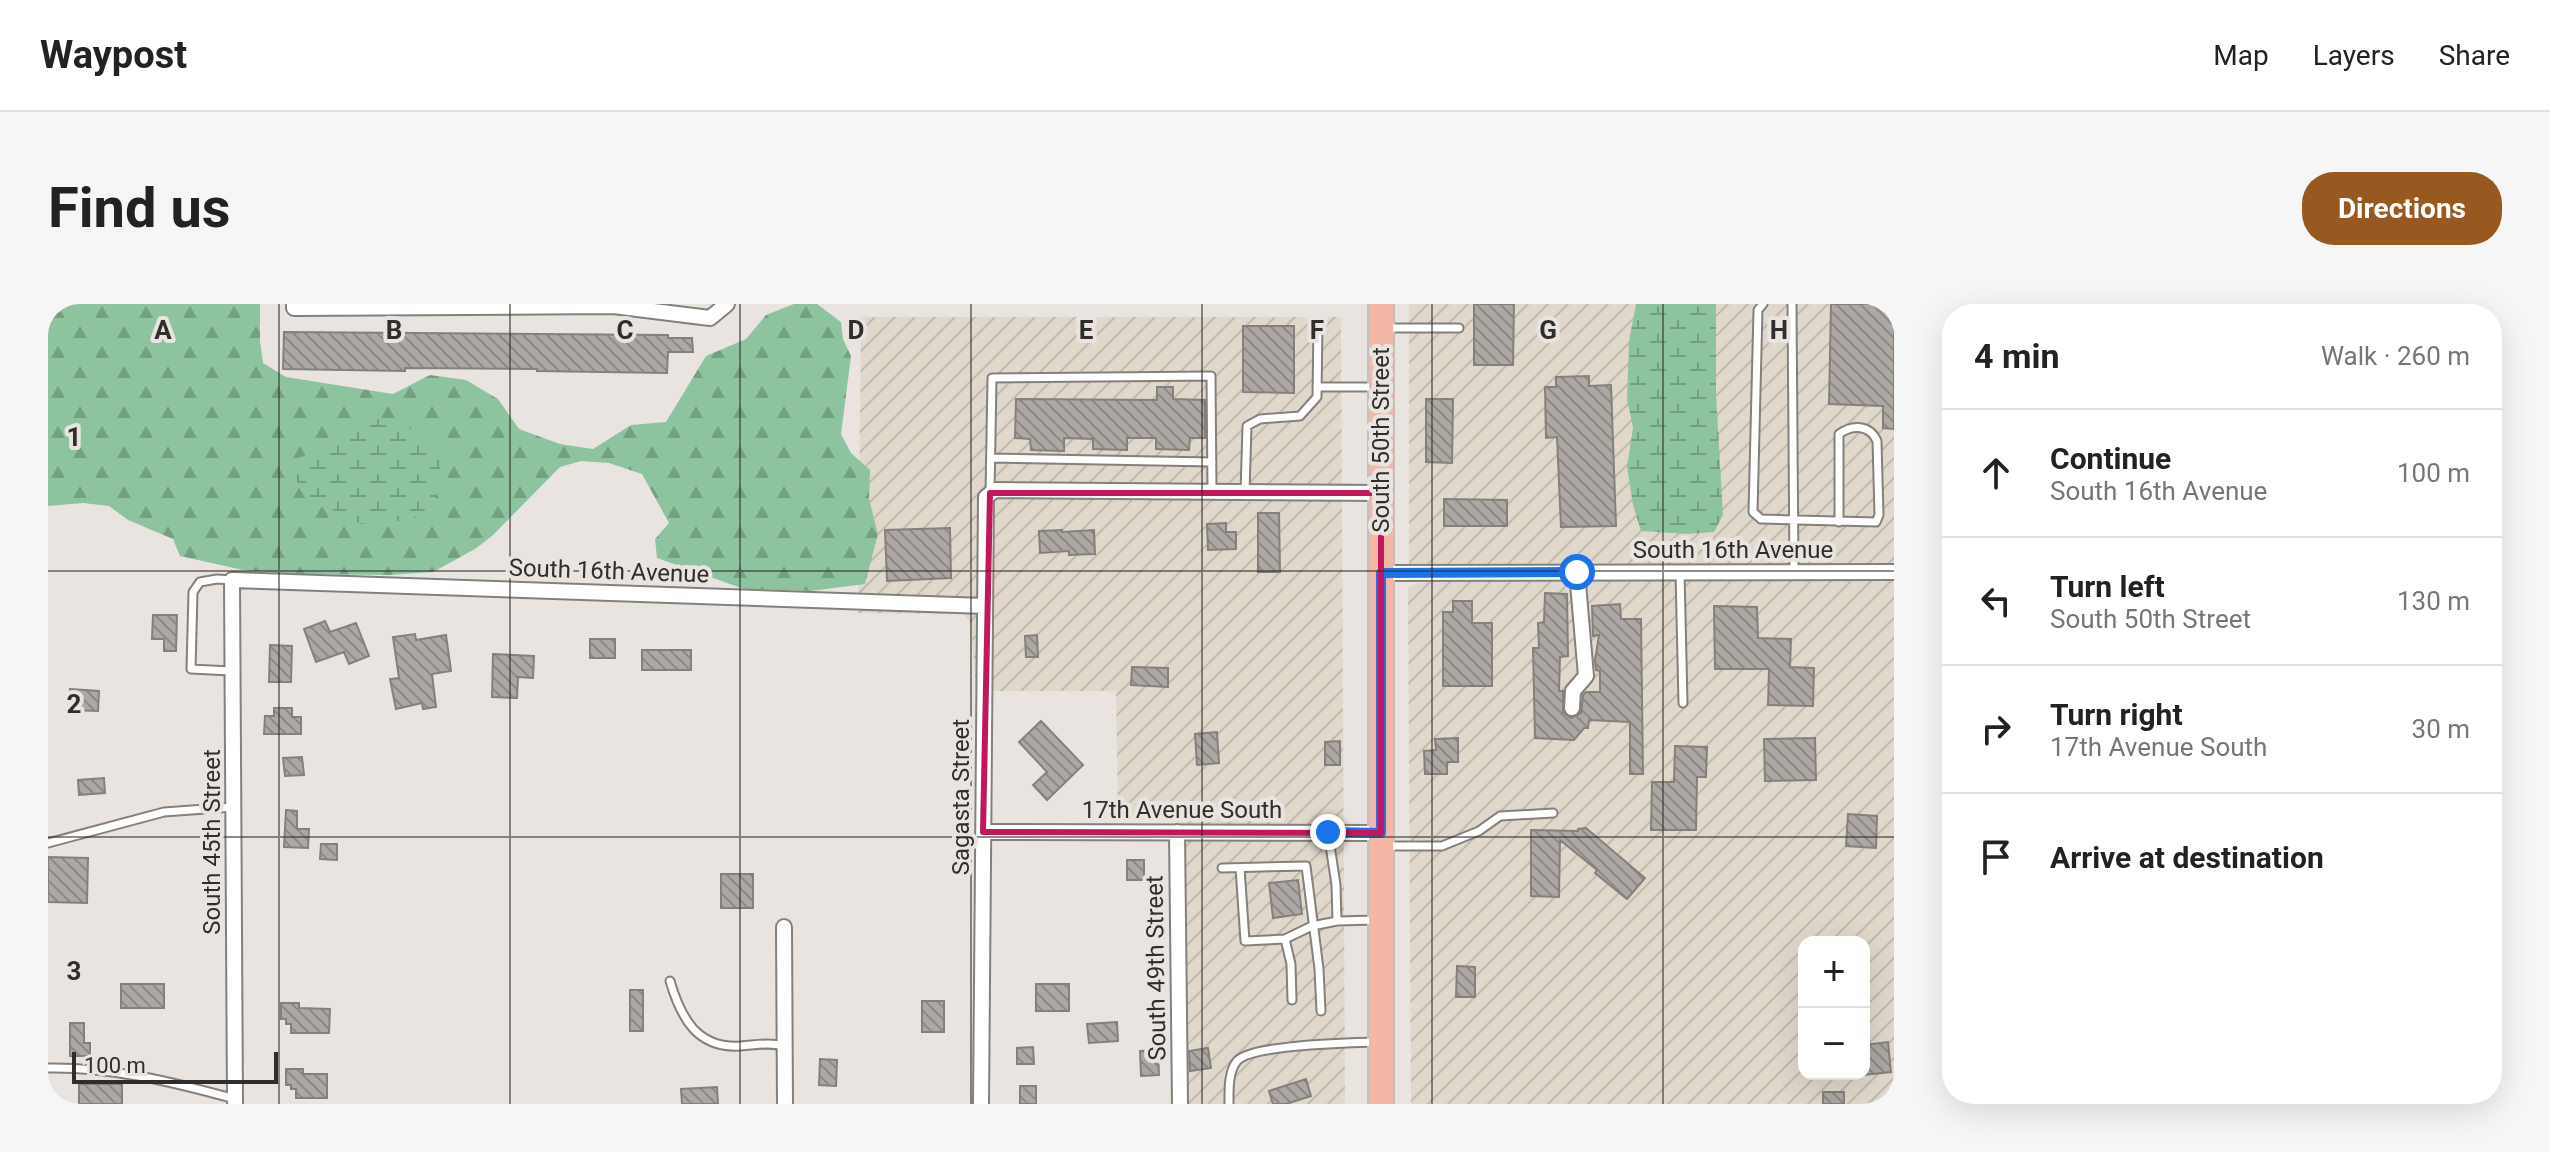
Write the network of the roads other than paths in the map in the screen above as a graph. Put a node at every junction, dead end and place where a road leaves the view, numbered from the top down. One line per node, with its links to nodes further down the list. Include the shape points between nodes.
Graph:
1 (294, 304): 6 (street)
2 (727, 304): 5 (street, via 710,318)
3 (1763, 304): 18 (lane, via 1758,310 1753,512 1761,519)
4 (1792, 304): 18 (lane)
5 (612, 305): 6 (street)
6 (451, 306)
7 (1381, 316): 9 (lane); 11 (main road, South 50th Street)
8 (1318, 322): 10 (lane)
9 (1459, 328)
10 (1319, 387): 11 (lane); 15 (lane, via 1315,401 1300,416 1260,419 1247,426)
11 (1381, 387): 17 (main road, South 50th Street)
12 (992, 458): 13 (lane); 13 (lane, via 992,378 1211,376); 16 (lane)
13 (1212, 462): 14 (lane)
14 (1212, 491): 15 (street); 16 (street)
15 (1245, 492): 17 (street)
16 (990, 493): 26 (street, Sagasta Street)
17 (1381, 493): 24 (main road, South 50th Street)
18 (1794, 519): 19 (lane); 22 (lane)
19 (1839, 522): 19 (lane, via 1876,522 1879,515 1877,441 1866,428 1846,428 1839,434)
20 (1577, 572): 21 (street, South 16th Avenue); 24 (street, South 16th Avenue); 29 (street, via 1586,676 1573,691)
21 (1680, 572): 22 (street, South 16th Avenue); 28 (lane)
22 (1794, 572): 23 (street, South 16th Avenue)
23 (1894, 572)
24 (1381, 573): 35 (main road, South 50th Street)
25 (232, 580): 26 (street, South 16th Avenue); 27 (street, South 45th Street); 27 (lane, via 200,582 193,592 191,669)
26 (985, 606): 32 (street, Sagasta Street)
27 (233, 671): 30 (street, South 45th Street)
28 (1683, 703)
29 (1572, 708)
30 (233, 807): 36 (lane, via 164,812); 50 (street, South 45th Street)
31 (1553, 813): 35 (lane, via 1500,816 1442,846)
32 (983, 832): 33 (street, 17th Avenue South); 52 (street, Sagasta Street)
33 (1177, 832): 34 (street, 17th Avenue South); 53 (street, South 49th Street)
34 (1328, 832): 35 (street, 17th Avenue South); 40 (lane)
35 (1381, 840): 39 (main road, South 50th Street)
36 (48, 843)
37 (1222, 868): 38 (lane)
38 (1240, 868): 41 (lane, via 1306,866); 43 (lane, via 1245,941)
39 (1381, 920): 40 (lane); 47 (main road, South 50th Street)
40 (1337, 921): 41 (lane)
41 (1312, 926): 43 (lane); 46 (lane)
42 (784, 927): 48 (street)
43 (1285, 939): 45 (lane)
44 (670, 981): 48 (lane, via 685,1020 709,1041)
45 (1292, 1000)
46 (1321, 1011)
47 (1381, 1042): 54 (lane, via 1246,1055 1233,1069); 55 (main road, South 50th Street)
48 (784, 1046): 51 (street)
49 (48, 1068): 50 (lane, via 137,1075)
50 (235, 1102)
51 (785, 1104)
52 (981, 1104)
53 (1180, 1104)
54 (1229, 1104)
55 (1381, 1104)

